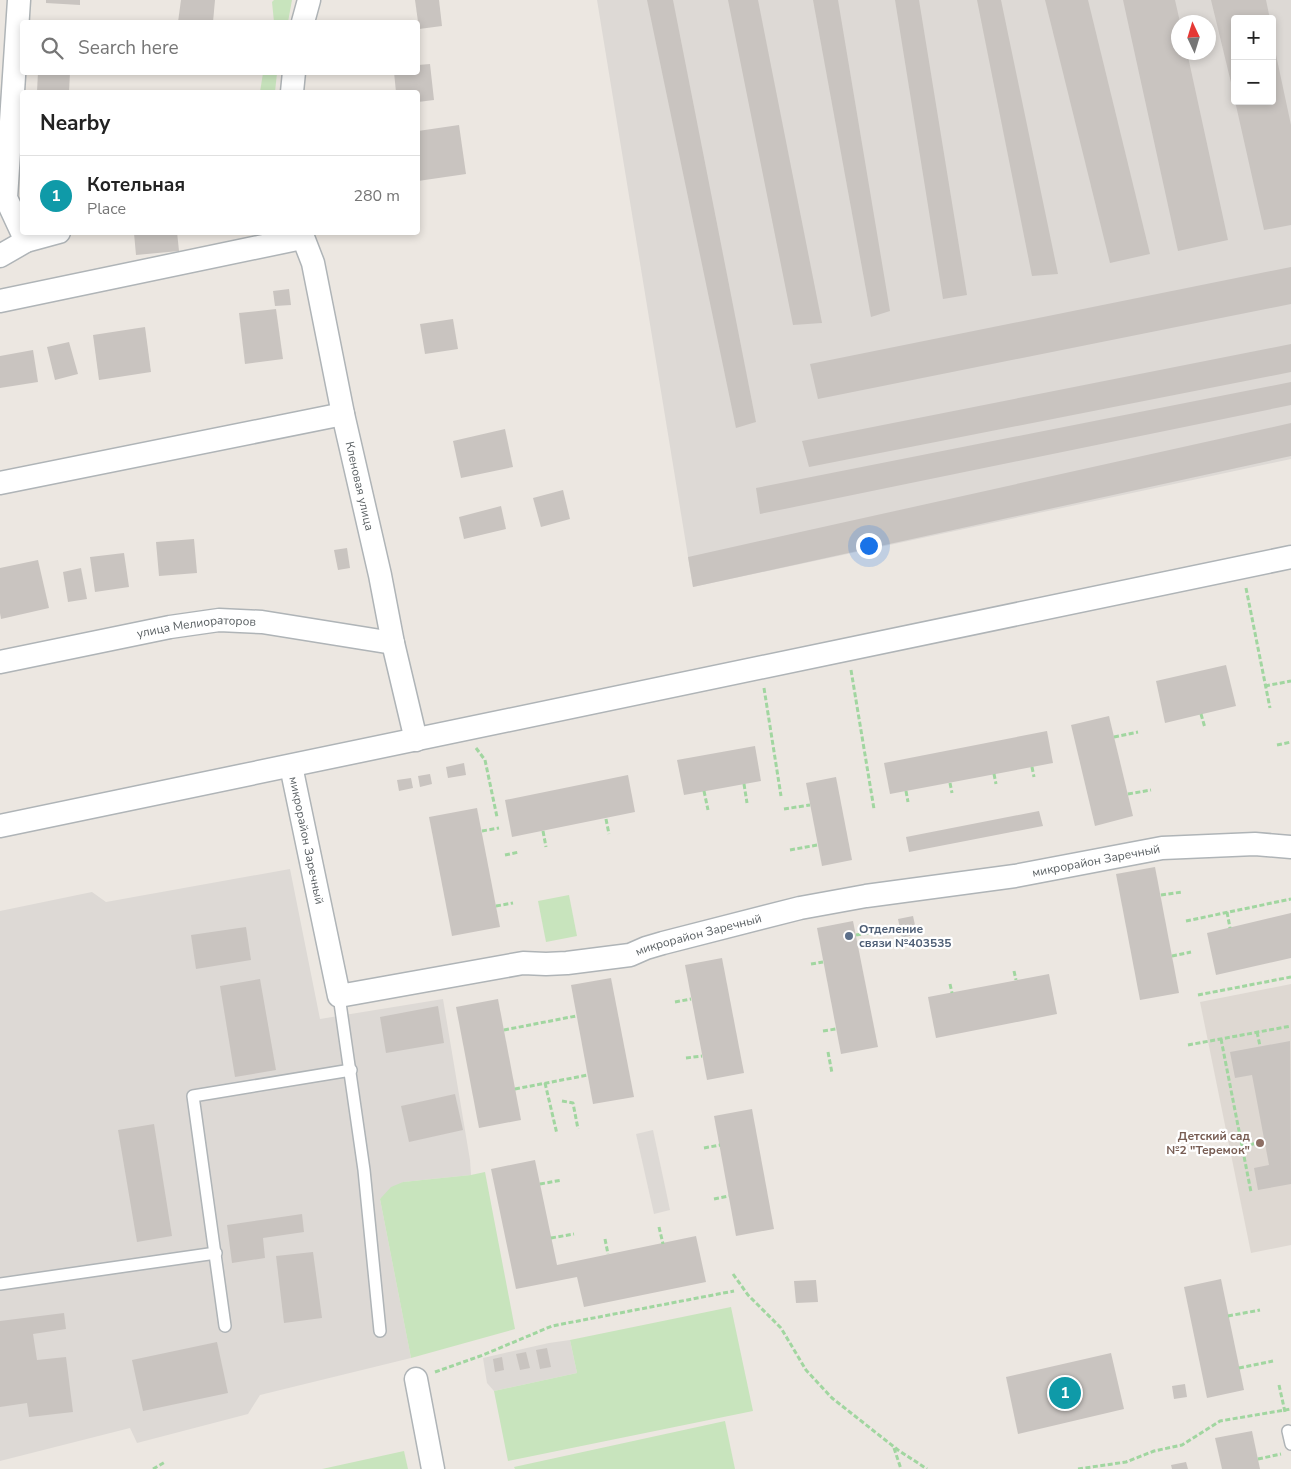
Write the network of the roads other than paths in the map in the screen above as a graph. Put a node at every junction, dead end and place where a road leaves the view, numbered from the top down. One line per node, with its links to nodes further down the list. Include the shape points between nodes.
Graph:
1 (19, 0): 6 (street, via 6,198)
2 (309, 0): 3 (street)
3 (304, 20)
4 (294, 75): 5 (street)
5 (292, 90)
6 (20, 228)
7 (23, 235): 10 (street)
8 (48, 235): 10 (street)
9 (302, 235): 12 (street); 13 (street, Кленовая улица, via 313,263)
10 (26, 241): 11 (street)
11 (0, 256)
12 (0, 301)
13 (343, 414): 14 (street); 16 (street, Кленовая улица)
14 (0, 483)
15 (1291, 557): 18 (street, микрорайон Заречный)
16 (393, 643): 17 (street, улица Мелиораторов, via 262,622 219,620); 18 (street, Кленовая улица)
17 (0, 662)
18 (416, 740): 19 (street, микрорайон Заречный)
19 (291, 766): 20 (street, микрорайон Заречный); 22 (street, микрорайон Заречный)
20 (0, 826)
21 (1291, 847): 22 (street, микрорайон Заречный, via 1255,844 1162,848 1015,876 800,908 663,943 630,955 567,963 523,963)
22 (339, 996): 23 (lane)
23 (351, 1070): 24 (lane, via 193,1096); 27 (lane)
24 (216, 1253): 25 (lane); 26 (lane)
25 (0, 1284)
26 (225, 1326)
27 (380, 1331)
28 (416, 1379): 31 (street)
29 (1288, 1431): 30 (lane)
30 (1291, 1444)
31 (434, 1469)

